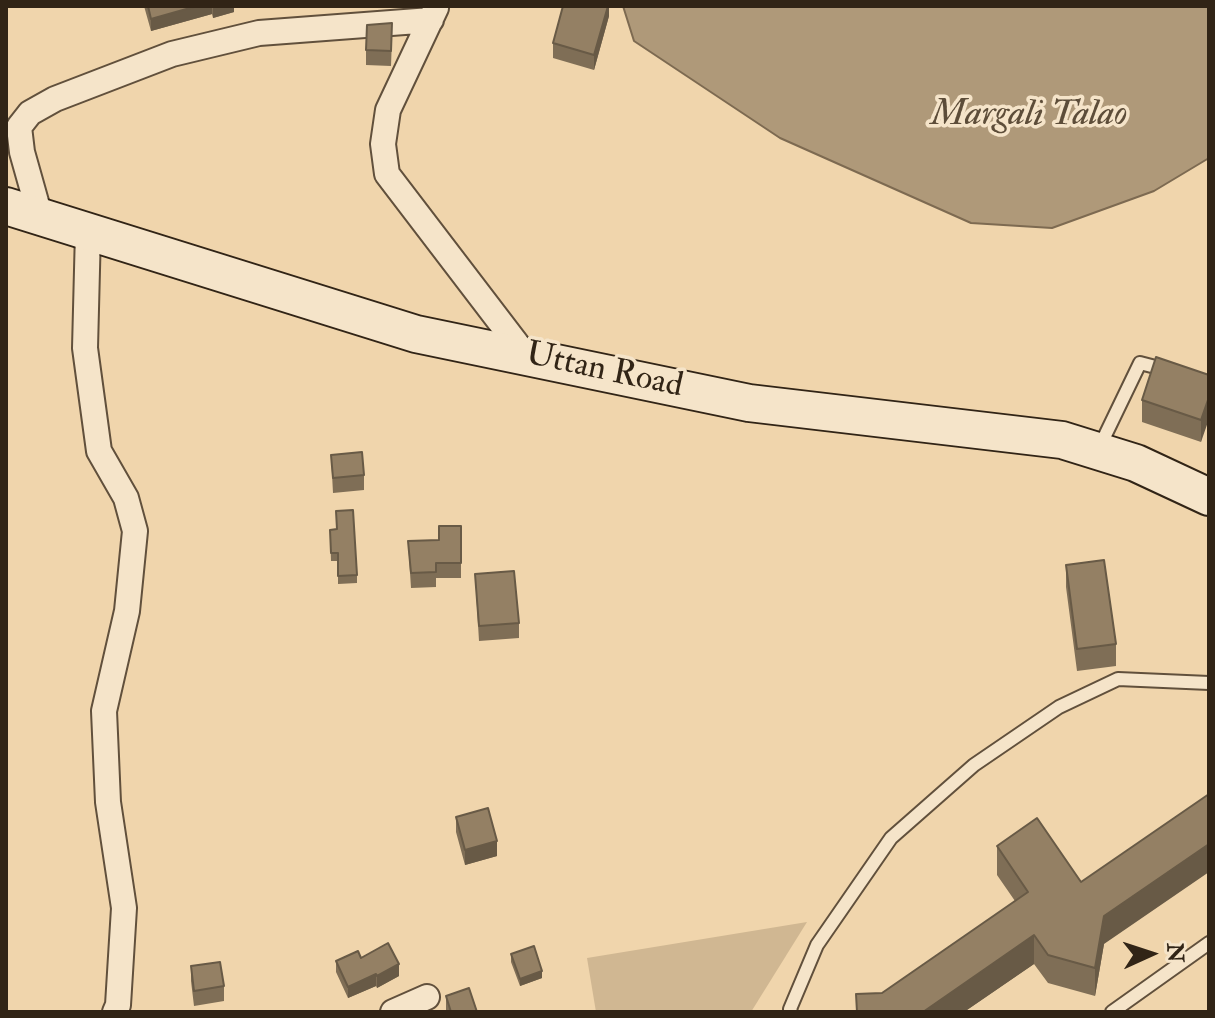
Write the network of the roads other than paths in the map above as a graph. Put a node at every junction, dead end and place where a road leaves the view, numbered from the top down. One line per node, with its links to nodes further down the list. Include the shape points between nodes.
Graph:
1 (434, 13): 2 (street, via 259,33 172,54 55,99 30,113 19,127); 4 (street, via 388,110 383,144 387,174)
2 (23, 211): 3 (main road, Uttan Road)
3 (88, 231): 4 (main road, Uttan Road, via 416,334); 11 (street, via 85,348 99,451 126,498 135,531 127,611 104,711 108,802 124,908)
4 (526, 356): 6 (main road, Uttan Road, via 749,403 1062,440)
5 (1181, 374): 6 (lane, via 1140,363)
6 (1098, 451): 7 (main road, Uttan Road)
7 (1209, 497)
8 (1209, 683): 13 (lane, via 1118,679 1059,707 974,765 891,838 817,945)
9 (1209, 943): 14 (lane)
10 (427, 997): 12 (street)
11 (115, 1012)
12 (393, 1012)
13 (791, 1012)
14 (1112, 1012)

